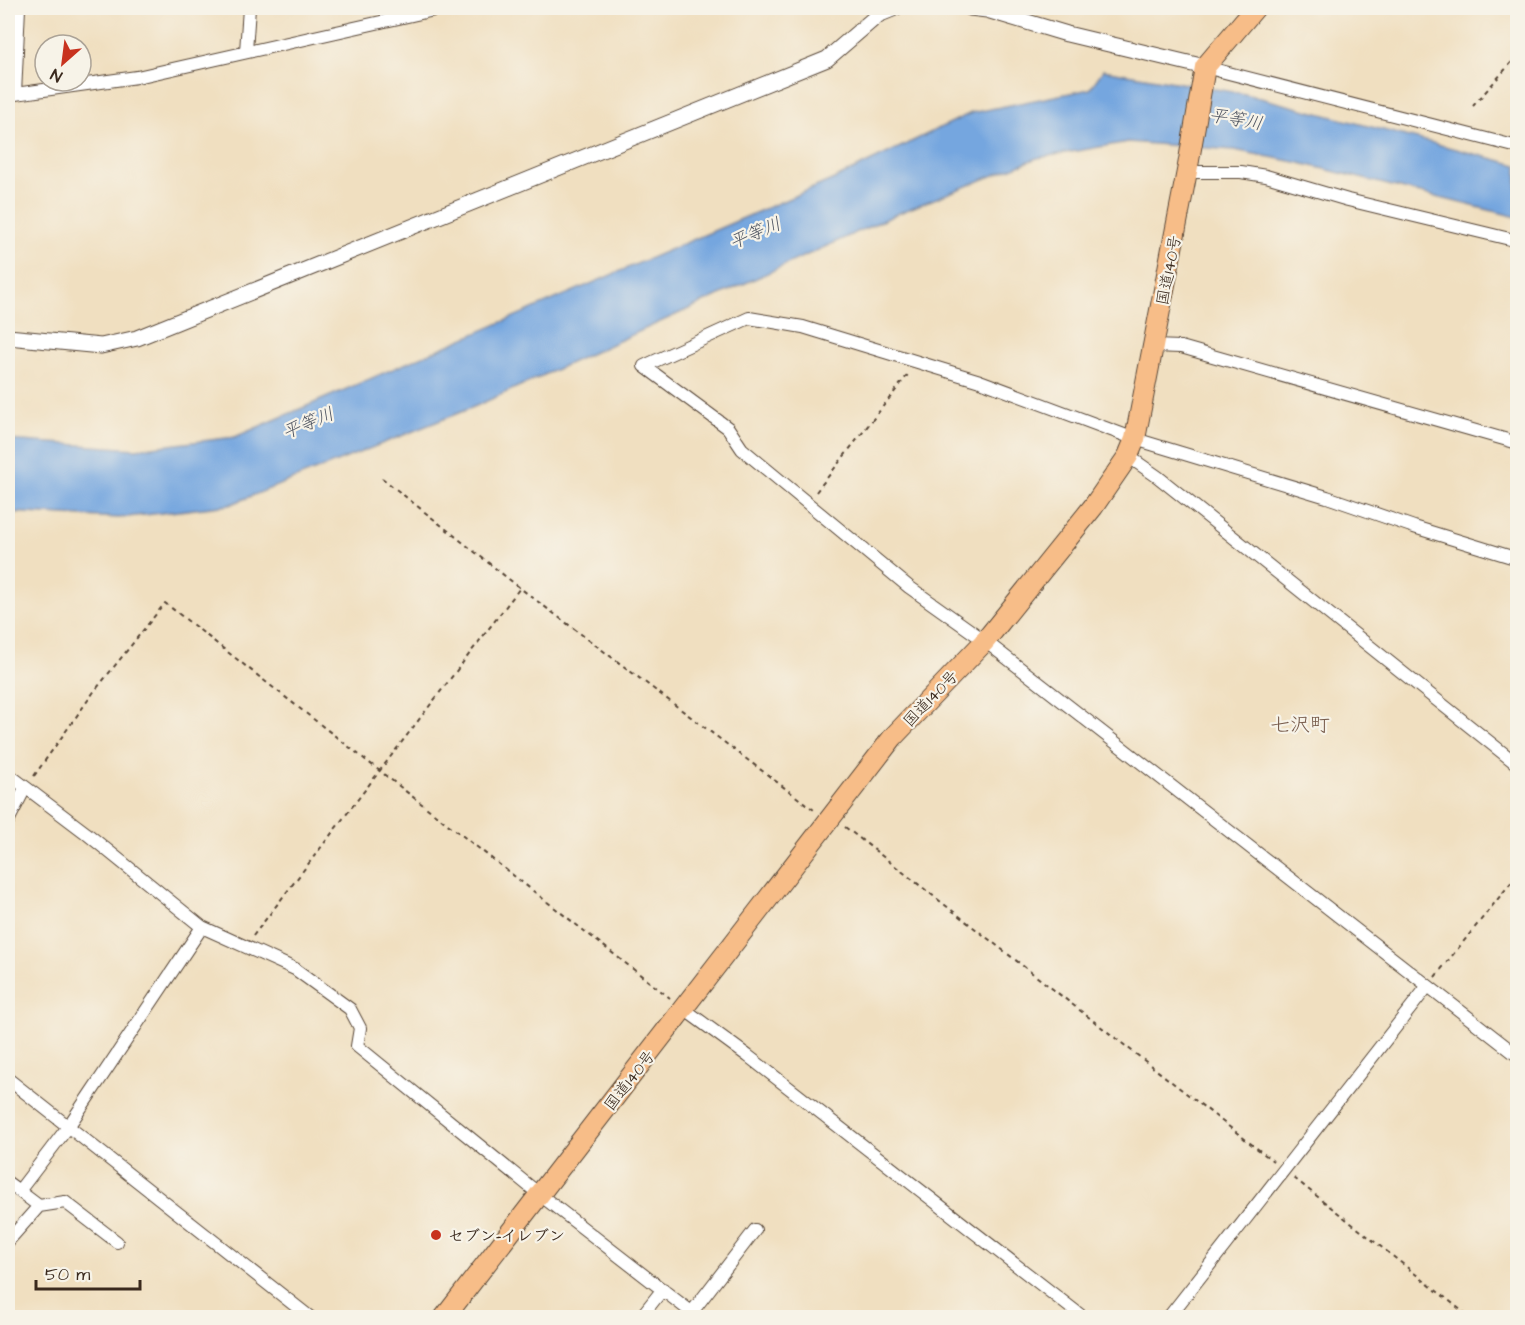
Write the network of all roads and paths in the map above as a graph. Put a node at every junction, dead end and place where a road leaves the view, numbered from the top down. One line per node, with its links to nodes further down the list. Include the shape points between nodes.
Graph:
1 (19, 8): 11 (street)
2 (249, 8): 8 (street)
3 (443, 8): 8 (street)
4 (895, 8): 16 (street, via 878,15 827,58 137,338 102,346)
5 (970, 8): 7 (street)
6 (1255, 8): 10 (highway, 国道140号)
7 (988, 9): 10 (street)
8 (246, 51): 11 (street, via 137,77)
9 (1518, 55): 12 (path)
10 (1204, 71): 13 (street); 14 (highway, 国道140号)
11 (11, 94)
12 (1473, 106)
13 (1518, 147)
14 (1188, 169): 15 (street, via 1266,176); 17 (highway, 国道140号)
15 (1518, 241)
16 (8, 337)
17 (1153, 346): 19 (street, via 1181,347); 20 (highway, 国道140号)
18 (918, 362): 20 (street, via 980,381); 22 (path); 22 (street, via 803,327 749,318 644,366 728,428 742,449)
19 (1518, 443)
20 (1132, 447): 23 (street, via 1328,497); 25 (highway, 国道140号, via 1093,507); 26 (street)
21 (382, 478): 24 (path)
22 (808, 502): 25 (street, via 909,587)
23 (1518, 559)
24 (520, 588): 27 (path); 30 (path)
25 (985, 641): 30 (highway, 国道140号, via 893,737); 35 (street)
26 (1518, 765)
27 (381, 771): 29 (path, via 165,603 93,693); 34 (path); 36 (path)
28 (8, 774): 29 (street)
29 (25, 788): 31 (street); 33 (street)
30 (828, 820): 36 (highway, 国道140号); 40 (path, via 849,829)
31 (8, 821)
32 (1518, 874): 35 (path)
33 (202, 927): 34 (street); 39 (street)
34 (246, 946): 43 (street, via 295,969 350,1009 360,1028 357,1046)
35 (1427, 987): 37 (street); 40 (street)
36 (684, 1009): 43 (highway, 国道140号); 53 (street)
37 (1518, 1056)
38 (8, 1079): 39 (street)
39 (68, 1127): 42 (street); 50 (street)
40 (1284, 1169): 54 (street); 55 (path)
41 (8, 1183): 42 (street)
42 (19, 1191): 44 (street)
43 (539, 1194): 48 (street); 51 (highway, 国道140号)
44 (39, 1206): 46 (street); 47 (street, via 65,1203)
45 (755, 1230): 49 (street)
46 (8, 1241)
47 (117, 1242)
48 (663, 1289): 49 (street); 52 (street)
49 (695, 1315)
50 (311, 1317)
51 (444, 1317)
52 (640, 1317)
53 (1084, 1317)
54 (1168, 1317)
55 (1471, 1317)

